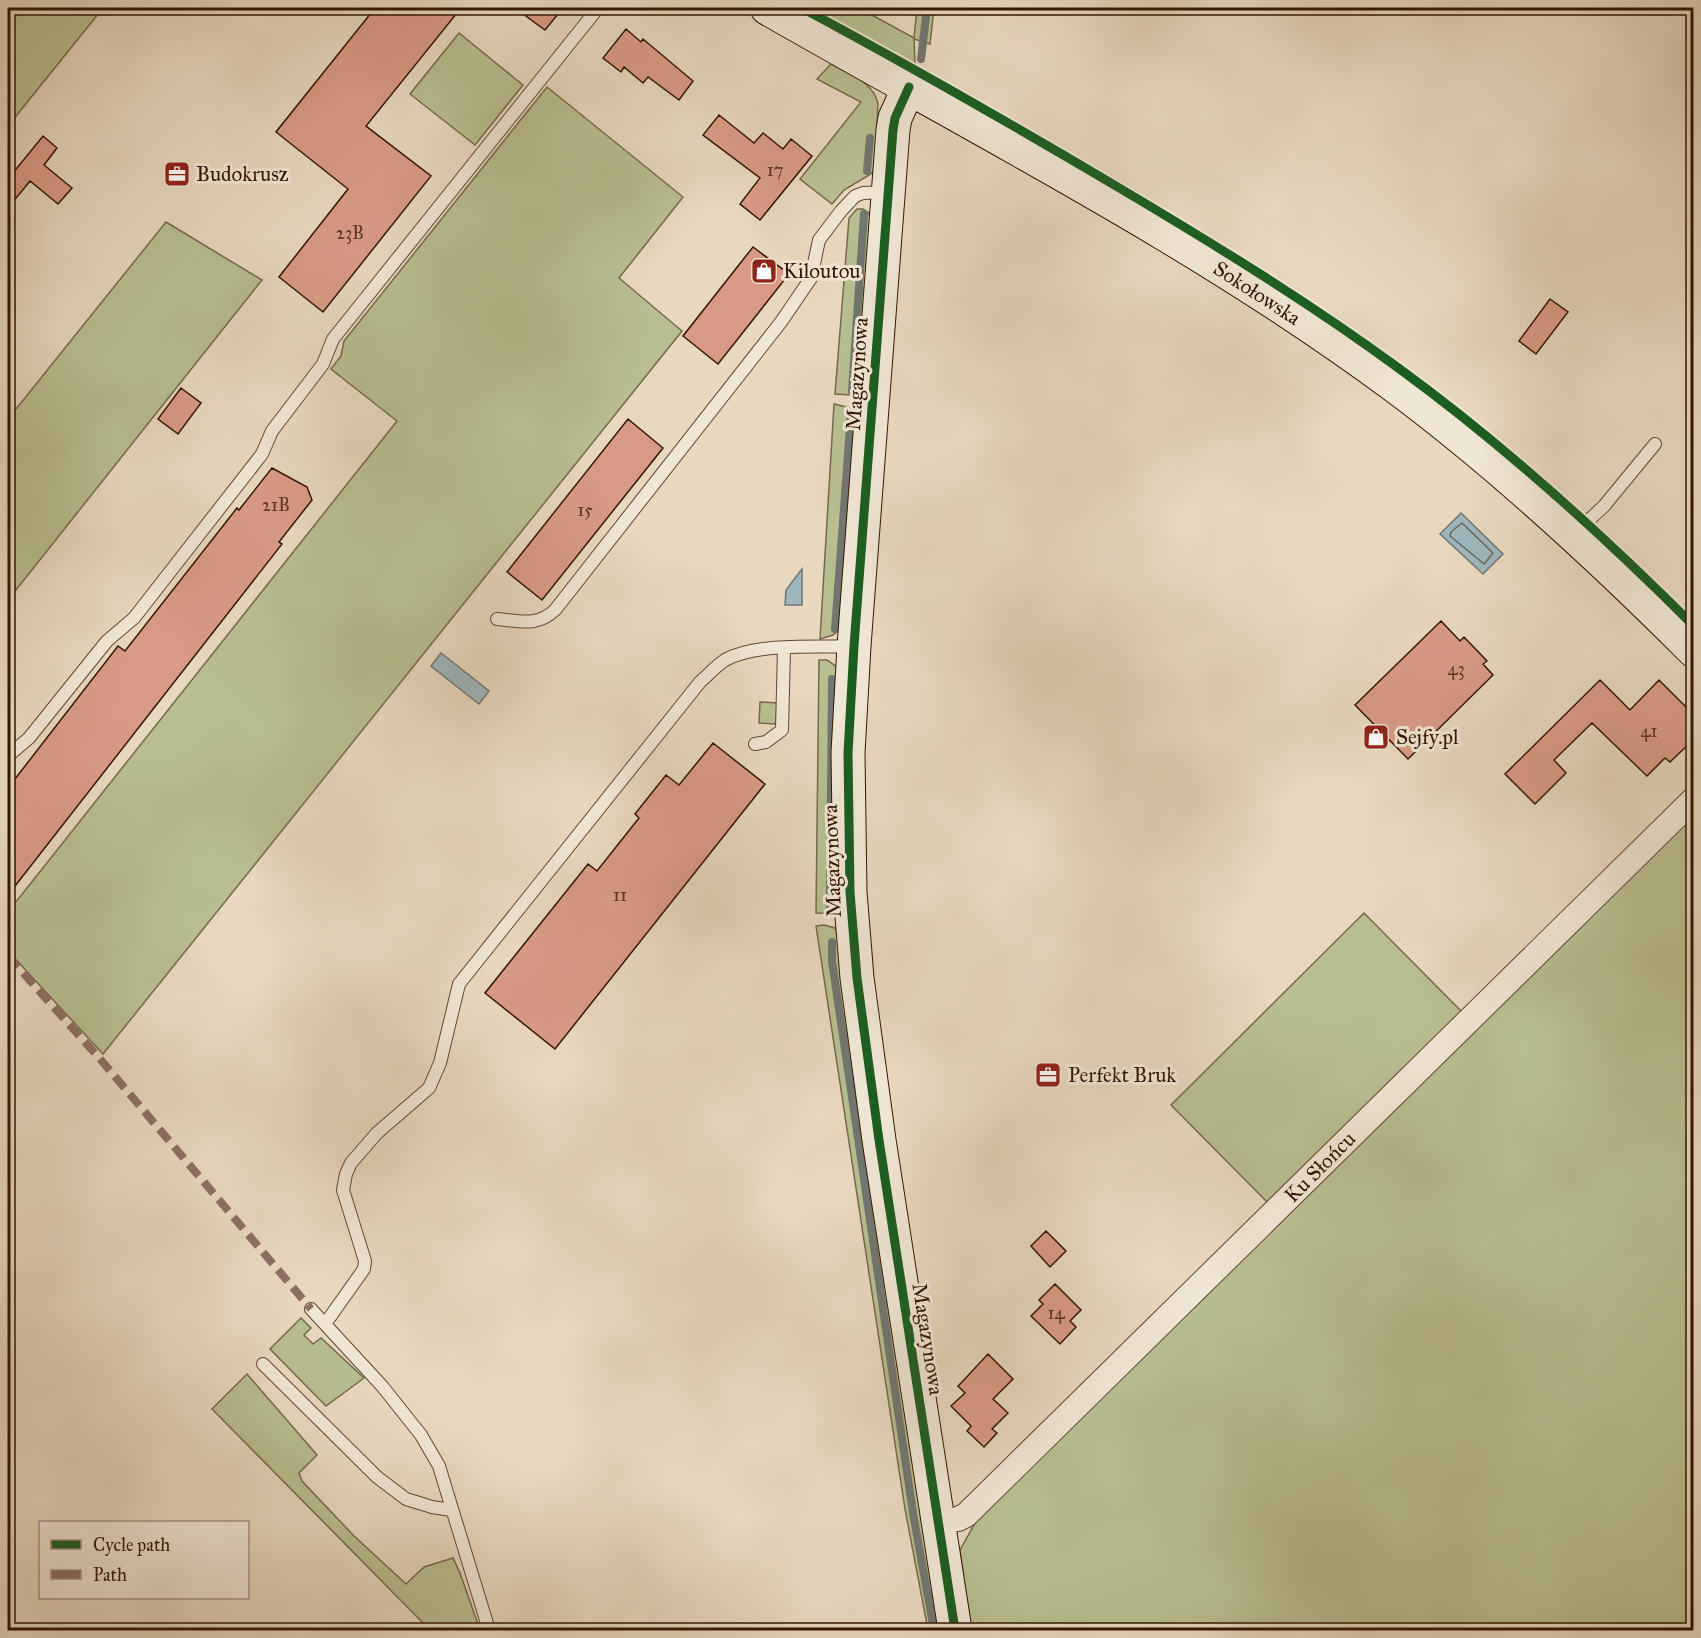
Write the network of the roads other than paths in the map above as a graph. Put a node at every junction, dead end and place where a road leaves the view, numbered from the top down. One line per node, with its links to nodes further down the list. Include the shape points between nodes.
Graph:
1 (598, 8): 12 (lane, via 333,339 323,364 272,431 262,454 134,618 107,641 29,738)
2 (767, 8): 3 (street, Sokołowska)
3 (909, 87): 4 (street, Magazynowa, via 896,117); 6 (street, Sokołowska, via 1272,301 1436,418)
4 (888, 192): 7 (lane, via 863,192 840,211 819,240 811,278 781,322 555,610 534,623); 8 (street, Magazynowa)
5 (1655, 444): 6 (lane, via 1604,506)
6 (1573, 535): 10 (street, Sokołowska)
7 (497, 619)
8 (854, 646): 9 (lane); 18 (street, Magazynowa, via 848,819 853,933 879,1140)
9 (784, 649): 11 (lane, via 782,730 766,742); 15 (lane, via 739,653 700,682 459,984 440,1063 429,1088 377,1133 346,1174 345,1202 363,1254 364,1269)
10 (1694, 651)
11 (755, 744)
12 (8, 756)
13 (1694, 799): 18 (street, Ku Słońcu, via 966,1515)
14 (312, 1309): 15 (lane)
15 (325, 1324): 17 (lane, via 421,1435 439,1466)
16 (263, 1364): 17 (lane, via 377,1477 406,1499)
17 (451, 1510): 19 (lane)
18 (939, 1522): 20 (street, Magazynowa)
19 (489, 1630)
20 (955, 1630)

